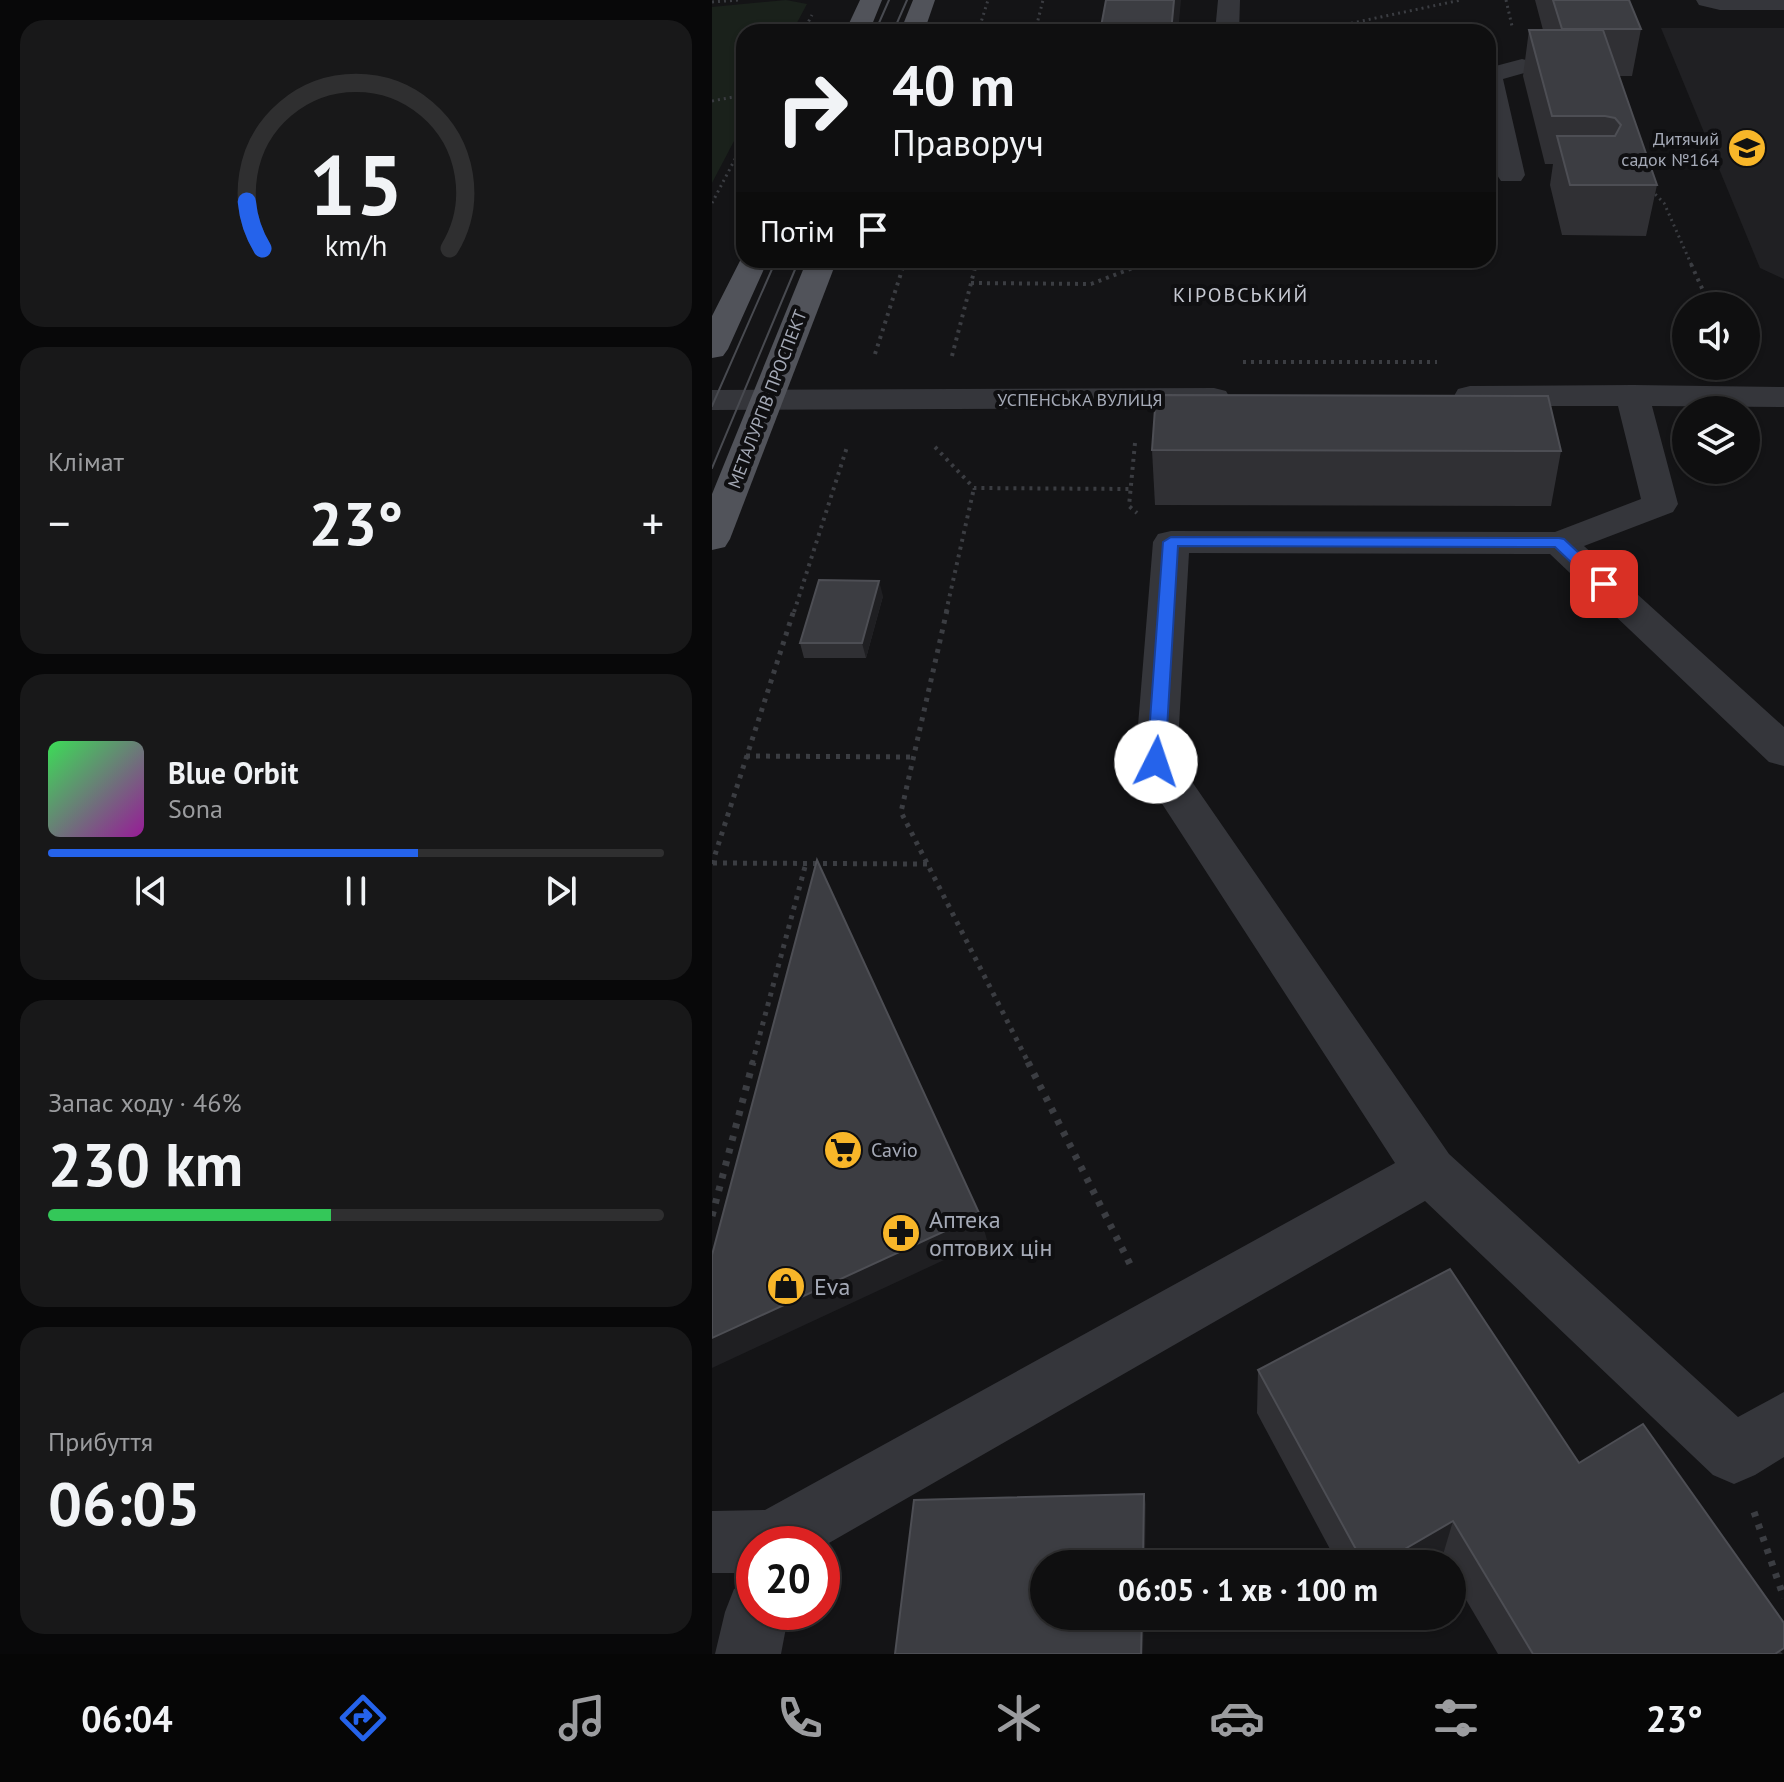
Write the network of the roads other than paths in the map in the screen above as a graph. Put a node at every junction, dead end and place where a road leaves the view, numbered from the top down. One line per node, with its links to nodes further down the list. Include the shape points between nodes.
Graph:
1 (871, 0): 6 (main road)
2 (924, 0): 7 (main road)
3 (1229, 0): 8 (street)
4 (1707, 0): 5 (street)
5 (1784, 3)
6 (860, 24)
7 (915, 24)
8 (1228, 24)
9 (1522, 66): 10 (street)
10 (1496, 73)
11 (1496, 142): 12 (street)
12 (1499, 175): 13 (street)
13 (1539, 176)
14 (749, 268): 16 (main road)
15 (819, 268): 22 (main road, МЕТАЛУРГІВ ПРОСПЕКТ)
16 (712, 349)
17 (1633, 395): 18 (street); 19 (street); 24 (street, via 1660,504)
18 (1441, 396)
19 (1784, 397)
20 (1250, 398): 22 (street, УСПЕНСЬКА ВУЛИЦЯ)
21 (712, 400): 22 (street, УСПЕНСЬКА ВУЛИЦЯ)
22 (766, 401): 23 (main road, МЕТАЛУРГІВ ПРОСПЕКТ)
23 (712, 539)
24 (1559, 543): 25 (street); 26 (street, via 1171,542 1156,762)
25 (1784, 751)
26 (1430, 1171): 27 (street, via 1734,1454); 28 (street)
27 (1784, 1422)
28 (801, 1526)
29 (712, 1542): 30 (street)
30 (736, 1542)
31 (753, 1630): 32 (street)
32 (748, 1654)

